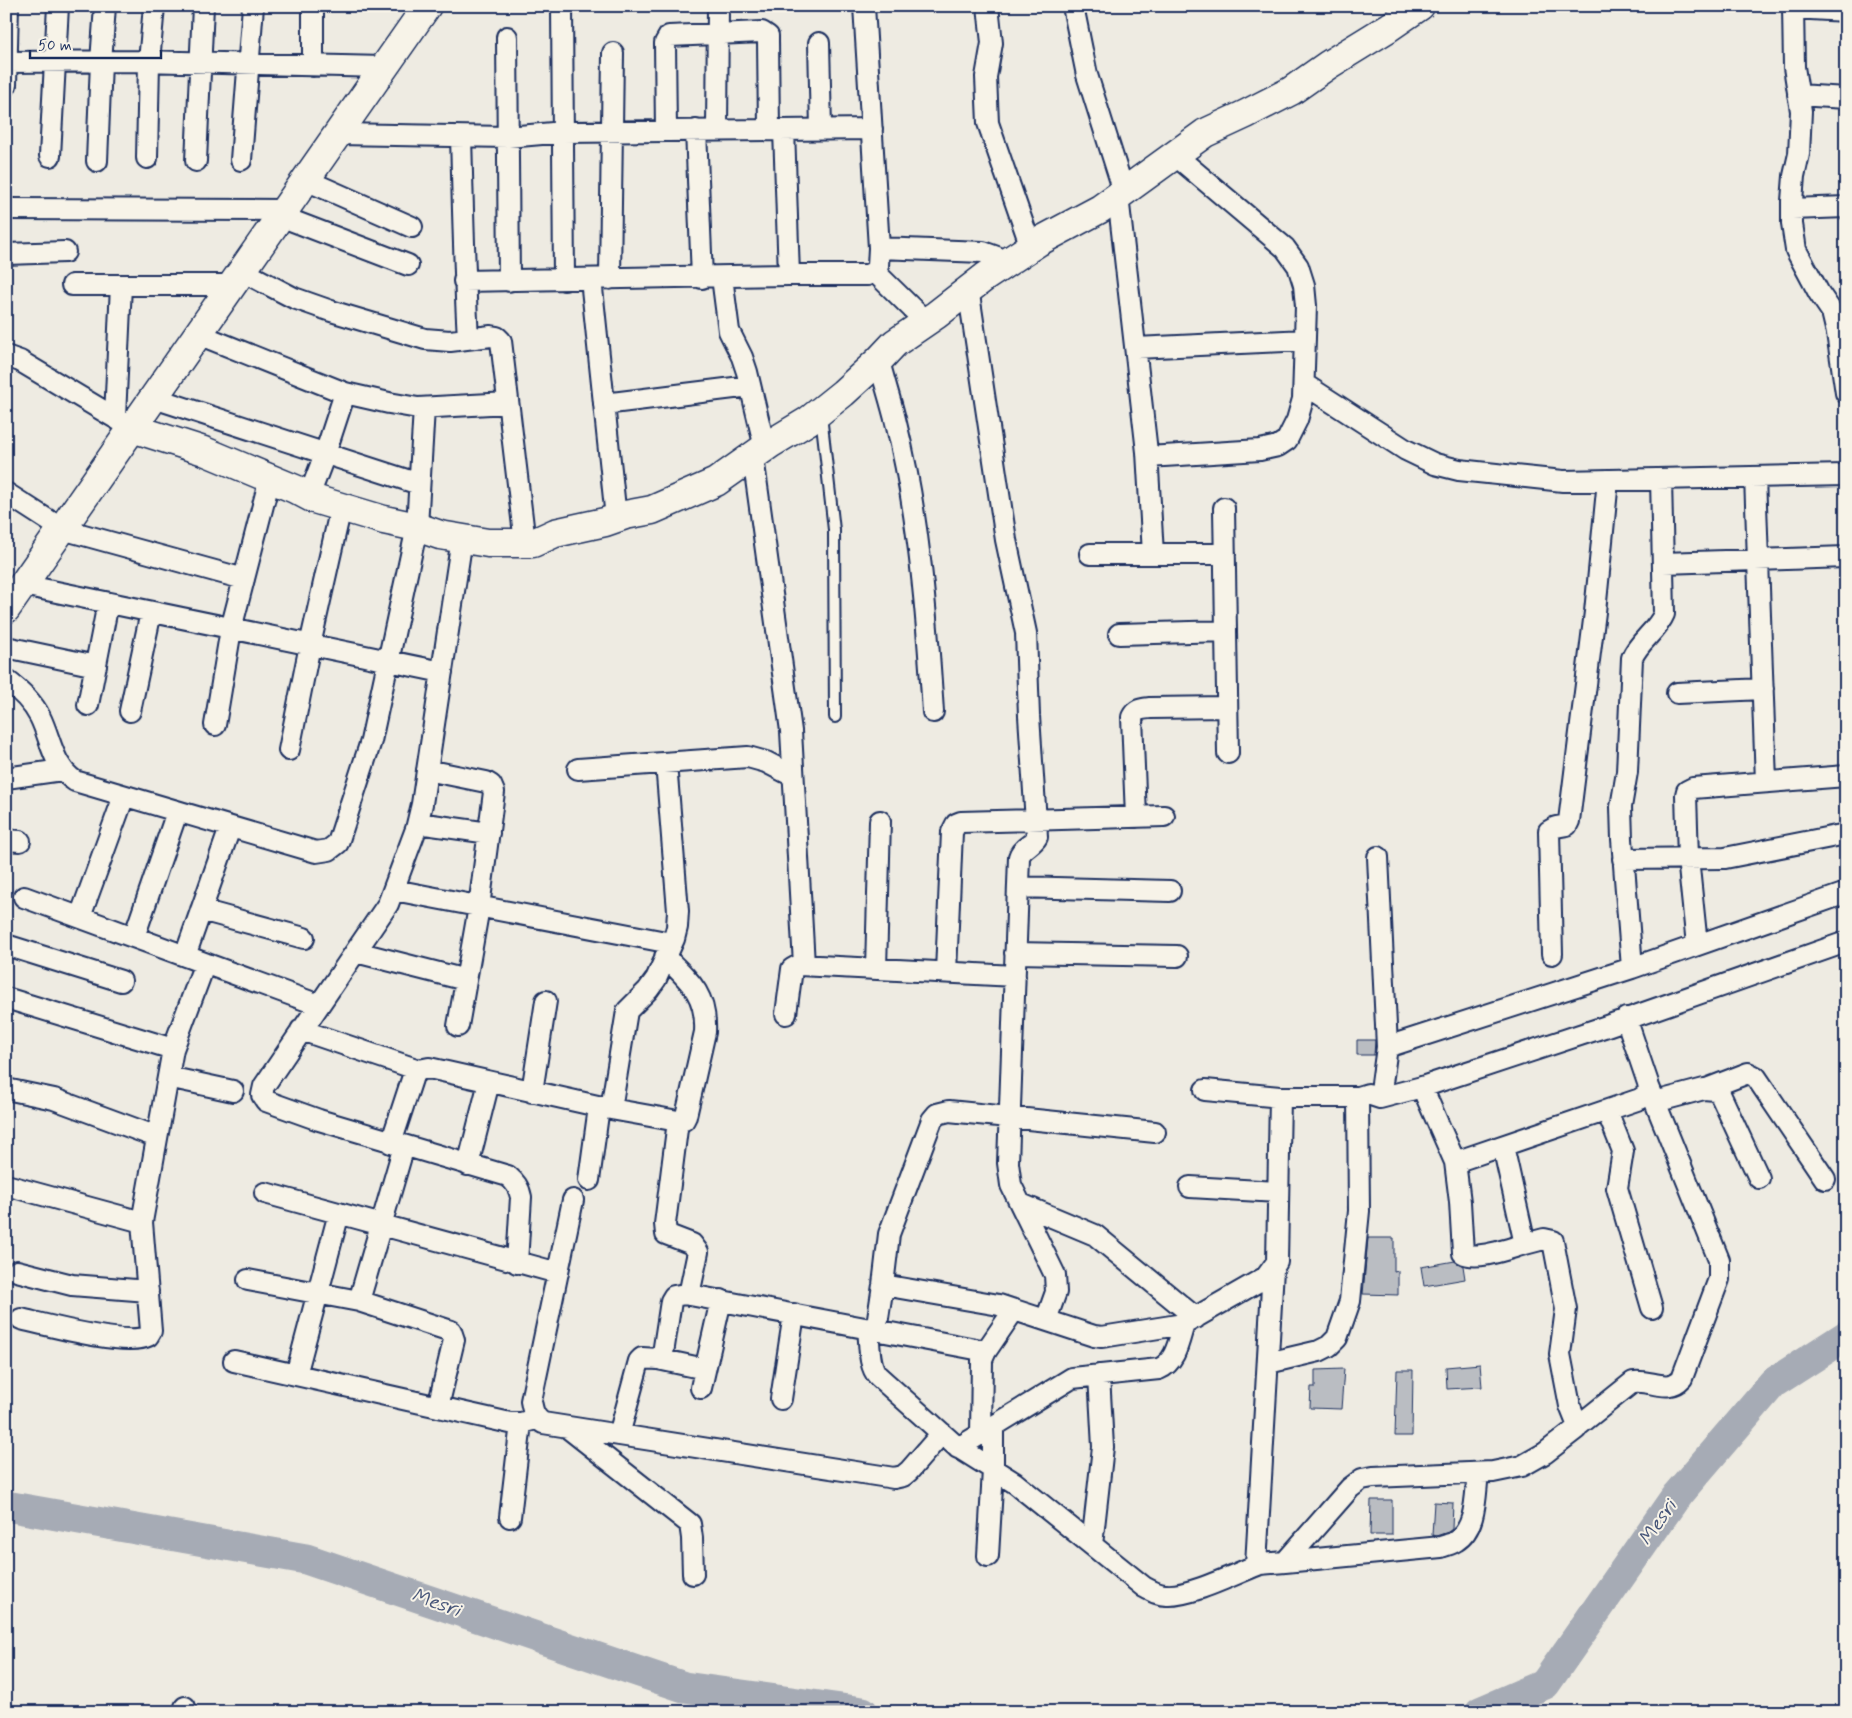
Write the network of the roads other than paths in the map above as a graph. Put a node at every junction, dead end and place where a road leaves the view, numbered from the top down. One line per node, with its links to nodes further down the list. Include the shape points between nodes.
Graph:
1 (8, 6): 21 (street)
2 (58, 6): 22 (street)
3 (105, 6): 23 (street)
4 (154, 6): 24 (street)
5 (203, 6): 25 (street)
6 (253, 6): 26 (street)
7 (313, 6): 27 (street)
8 (427, 6): 28 (street)
9 (562, 6): 39 (street)
10 (718, 6): 17 (street)
11 (864, 6): 33 (street)
12 (988, 6): 56 (street, via 992,43 986,77 988,123)
13 (1073, 6): 50 (street, via 1087,75)
14 (1420, 6): 44 (street, via 1291,91 1204,133)
15 (1793, 7): 16 (street); 30 (street)
16 (1846, 11)
17 (718, 33): 35 (street); 36 (street, via 762,32 768,36); 38 (street, via 676,34 666,39)
18 (507, 38): 42 (street)
19 (819, 43): 32 (street)
20 (613, 53): 37 (street)
21 (7, 62): 22 (street); 29 (street)
22 (56, 62): 23 (street); 43 (street)
23 (100, 62): 24 (street); 47 (street)
24 (149, 62): 25 (street); 45 (street)
25 (200, 63): 26 (street); 48 (street)
26 (247, 64): 27 (street); 46 (street)
27 (313, 66): 28 (street)
28 (384, 68): 40 (street)
29 (6, 86)
30 (1798, 96): 31 (street); 53 (street, via 1801,133)
31 (1846, 98)
32 (820, 129): 33 (street); 36 (street)
33 (872, 129): 57 (street)
34 (696, 130): 35 (street); 38 (street); 66 (street)
35 (717, 130): 36 (street)
36 (777, 130): 63 (street)
37 (612, 131): 38 (street); 39 (street); 67 (street)
38 (666, 131)
39 (564, 132): 42 (street); 68 (street)
40 (338, 134): 41 (street); 49 (street)
41 (460, 136): 42 (street); 69 (street)
42 (508, 137): 70 (street)
43 (50, 156)
44 (1174, 156): 50 (street); 77 (street, via 1284,248 1298,266 1306,306)
45 (147, 158)
46 (241, 160)
47 (97, 161)
48 (196, 161)
49 (306, 180): 54 (street); 55 (street)
50 (1121, 194): 56 (street); 78 (street)
51 (1846, 207): 53 (street)
52 (6, 209): 54 (street)
53 (1792, 209): 84 (street, via 1796,250 1832,312)
54 (283, 213): 60 (street); 65 (street)
55 (412, 227)
56 (1031, 247): 61 (street)
57 (879, 248): 61 (street, via 984,252 997,257); 62 (street)
58 (65, 252): 59 (street)
59 (6, 254)
60 (408, 265)
61 (1004, 265): 73 (street)
62 (875, 272): 63 (street, via 867,275); 74 (street)
63 (789, 275): 64 (street)
64 (722, 277): 66 (street); 82 (street, via 729,331 742,357)
65 (237, 278): 72 (street); 75 (street); 76 (street, via 425,339)
66 (702, 278): 67 (street)
67 (600, 279): 68 (street); 87 (street)
68 (564, 280): 70 (street)
69 (464, 281): 70 (street); 76 (street)
70 (509, 281)
71 (72, 285): 72 (street)
72 (120, 286): 90 (street)
73 (968, 288): 74 (street); 151 (street, via 1006,540 1026,633)
74 (926, 322): 80 (street, via 895,343)
75 (198, 334): 83 (street); 85 (street)
76 (468, 338): 86 (street, via 491,336 501,340)
77 (1305, 340): 78 (street); 81 (street)
78 (1136, 348): 93 (street)
79 (6, 356): 90 (street, via 20,361)
80 (879, 361): 89 (street); 134 (street, via 896,423 910,496 928,630)
81 (1304, 384): 93 (street, via 1304,398 1297,420 1287,440 1278,446); 98 (street, via 1406,450 1435,464 1459,470 1563,481)
82 (750, 386): 87 (street); 91 (street)
83 (345, 393): 88 (street); 92 (street)
84 (1846, 393)
85 (154, 398): 90 (street); 92 (street)
86 (508, 403): 88 (street); 108 (street)
87 (604, 404): 104 (street)
88 (424, 408): 99 (street)
89 (820, 412): 91 (street); 135 (lane, via 834,530)
90 (124, 423): 96 (street); 106 (street)
91 (759, 453): 104 (street, via 716,482 652,510); 143 (street)
92 (325, 454): 99 (street); 101 (street)
93 (1148, 457): 110 (street)
94 (1846, 476): 95 (street)
95 (1755, 477): 97 (street); 113 (street)
96 (270, 478): 101 (street); 115 (street)
97 (1661, 479): 98 (street); 114 (street)
98 (1608, 480): 176 (street, via 1569,820 1567,825 1549,831)
99 (420, 484): 105 (street)
100 (6, 493): 106 (street)
101 (309, 496): 102 (street)
102 (341, 507): 105 (street); 123 (street)
103 (1224, 508): 111 (street)
104 (616, 518): 108 (street)
105 (417, 527): 107 (street); 125 (street)
106 (62, 529): 115 (street); 116 (street)
107 (462, 538): 108 (street, via 488,543); 127 (street)
108 (525, 543)
109 (1090, 554): 110 (street)
110 (1153, 554): 111 (street)
111 (1224, 554): 121 (street)
112 (1846, 557): 113 (street)
113 (1758, 561): 114 (street); 129 (street)
114 (1663, 563): 159 (street, via 1664,614 1632,658 1627,772 1621,807)
115 (244, 579): 120 (street)
116 (23, 585): 117 (street); 118 (street)
117 (108, 603): 119 (street); 126 (street)
118 (6, 609)
119 (151, 612): 120 (street); 133 (street)
120 (231, 629): 123 (street); 136 (street)
121 (1226, 630): 122 (street); 132 (street)
122 (1119, 634)
123 (310, 645): 125 (street); 137 (street)
124 (6, 646): 126 (street)
125 (389, 661): 127 (street); 154 (street, via 371,741 338,843 329,850 316,852)
126 (96, 666): 131 (street)
127 (442, 672): 142 (street)
128 (6, 680): 141 (street, via 20,690 40,717)
129 (1763, 689): 130 (street); 146 (street)
130 (1677, 693)
131 (88, 705)
132 (1227, 708): 138 (street); 150 (street, via 1150,708 1135,712 1132,717)
133 (130, 711)
134 (933, 712)
135 (835, 717)
136 (215, 725)
137 (289, 750)
138 (1228, 753)
139 (666, 763): 140 (street); 143 (street, via 748,757); 173 (street, via 678,911 677,927)
140 (578, 769)
141 (62, 770): 145 (street); 147 (street, via 75,781)
142 (427, 770): 153 (street); 155 (street, via 491,785 494,792)
143 (793, 776): 180 (street)
144 (1846, 776): 146 (street)
145 (6, 778)
146 (1766, 782): 158 (street, via 1687,791)
147 (124, 796): 148 (street); 167 (street)
148 (177, 812): 154 (street); 168 (street)
149 (1164, 816): 150 (street)
150 (1136, 817): 151 (street)
151 (1036, 820): 160 (street, via 1036,840 1021,851 1019,857); 183 (street, via 961,822 953,828)
152 (880, 821): 181 (street)
153 (418, 822): 155 (street); 161 (street)
154 (230, 828): 166 (street)
155 (490, 833): 165 (street)
156 (1846, 834): 158 (street, via 1724,858)
157 (1378, 857): 194 (street)
158 (1688, 858): 159 (street); 172 (street)
159 (1623, 859): 182 (street)
160 (1018, 887): 162 (street); 175 (street)
161 (394, 890): 165 (street); 174 (street)
162 (1170, 891)
163 (1846, 894): 172 (street)
164 (24, 897): 167 (street)
165 (479, 907): 173 (street); 185 (street)
166 (201, 910): 169 (street); 177 (street)
167 (80, 917): 168 (street)
168 (134, 937): 177 (street)
169 (304, 938)
170 (1846, 942): 191 (street)
171 (6, 945): 186 (street)
172 (1697, 945): 182 (street)
173 (668, 950): 209 (street, via 652,985 627,1011); 212 (street, via 698,993 706,1024 686,1116)
174 (356, 952): 185 (street); 189 (street)
175 (1015, 953): 178 (street); 184 (street)
176 (1552, 954)
177 (185, 956): 179 (street)
178 (1177, 956)
179 (205, 963): 189 (street); 195 (street)
180 (804, 965): 181 (street); 190 (street, via 792,969)
181 (876, 968): 183 (street)
182 (1632, 968): 194 (street)
183 (946, 972): 184 (street)
184 (1014, 976): 211 (street)
185 (466, 980): 192 (street)
186 (121, 981)
187 (6, 998): 195 (street)
188 (546, 1002): 204 (street)
189 (319, 1005): 193 (street)
190 (786, 1014)
191 (1626, 1018): 199 (street); 205 (street)
192 (458, 1026)
193 (301, 1030): 196 (street); 215 (street, via 264,1086 262,1095 266,1102)
194 (1387, 1047): 208 (street)
195 (173, 1049): 197 (street)
196 (419, 1070): 198 (street, via 429,1068); 215 (street, via 413,1076)
197 (168, 1077): 203 (street); 214 (street)
198 (490, 1082): 204 (street); 218 (street)
199 (1422, 1087): 208 (street); 217 (street)
200 (1709, 1088): 205 (street); 219 (street, via 1720,1094); 220 (street, via 1748,1073 1756,1077)
201 (6, 1089): 214 (street, via 54,1099)
202 (1205, 1090): 206 (street)
203 (233, 1091)
204 (532, 1092): 209 (street)
205 (1652, 1094): 210 (street); 260 (street, via 1719,1260 1719,1279 1677,1384 1664,1386 1633,1382)
206 (1280, 1097): 207 (street); 224 (street)
207 (1358, 1097): 208 (street, via 1368,1094); 253 (street, via 1359,1211 1350,1301 1337,1338 1329,1346)
208 (1380, 1098)
209 (605, 1108): 212 (street); 221 (street)
210 (1607, 1111): 216 (street); 243 (street, via 1623,1151 1619,1195)
211 (1009, 1117): 213 (street); 227 (street, via 1008,1175); 237 (street, via 943,1112 932,1120 889,1234)
212 (678, 1121): 240 (street, via 665,1230 666,1234 692,1244 698,1252)
213 (1155, 1132)
214 (157, 1137): 229 (street)
215 (397, 1144): 218 (street); 230 (street)
216 (1503, 1146): 217 (street); 231 (street)
217 (1454, 1162): 231 (street, via 1464,1253 1478,1256)
218 (468, 1165): 232 (street, via 508,1176 515,1182 520,1197)
219 (1759, 1178)
220 (1825, 1179)
221 (590, 1180)
222 (6, 1185): 229 (street)
223 (1190, 1186): 224 (street)
224 (1278, 1192): 233 (street, via 1278,1253)
225 (265, 1193): 228 (street)
226 (573, 1200): 235 (street)
227 (1021, 1204): 247 (street, via 1057,1283); 248 (street, via 1094,1235)
228 (339, 1213): 230 (street); 239 (street)
229 (142, 1222): 238 (street)
230 (381, 1225): 232 (street); 242 (street)
231 (1525, 1244): 260 (street, via 1544,1239 1554,1241 1566,1309 1560,1354 1570,1406)
232 (517, 1263): 235 (street)
233 (1273, 1269): 248 (street, via 1266,1277); 253 (street)
234 (17, 1271): 238 (street, via 72,1285)
235 (558, 1273): 258 (street)
236 (248, 1280): 239 (street)
237 (884, 1285): 244 (street); 249 (street)
238 (148, 1291): 246 (street, via 152,1326 148,1336 137,1340 100,1336)
239 (317, 1294): 242 (street); 254 (street)
240 (689, 1295): 241 (street); 251 (street, via 678,1294 671,1301)
241 (721, 1300): 245 (street); 251 (street, via 703,1378)
242 (359, 1301): 257 (street, via 451,1331 454,1340)
243 (1652, 1308)
244 (1014, 1310): 247 (street); 250 (street)
245 (794, 1314): 249 (street); 256 (street)
246 (21, 1319)
247 (1046, 1320): 248 (street, via 1102,1337)
248 (1190, 1321): 255 (street, via 1172,1358 1164,1367)
249 (872, 1330): 250 (street); 262 (street, via 874,1372)
250 (986, 1351): 261 (street, via 981,1368)
251 (662, 1360): 263 (street, via 642,1358 639,1361)
252 (234, 1361): 254 (street)
253 (1268, 1363): 271 (street)
254 (296, 1375): 257 (street)
255 (1099, 1375): 261 (street, via 1067,1381); 268 (street, via 1104,1447)
256 (781, 1399)
257 (438, 1407): 258 (street, via 510,1424)
258 (528, 1421): 259 (street); 267 (street)
259 (566, 1426): 263 (street); 272 (street, via 690,1524)
260 (1578, 1426): 266 (street, via 1545,1453 1522,1466)
261 (987, 1430): 264 (street); 265 (street)
262 (942, 1433): 263 (street, via 909,1471 894,1478); 264 (street)
263 (619, 1435)
264 (958, 1448): 265 (street)
265 (994, 1470): 268 (street); 269 (street)
266 (1478, 1473): 270 (street, via 1362,1479 1350,1488); 270 (street, via 1471,1523 1456,1542 1441,1547)
267 (510, 1517)
268 (1092, 1545): 271 (street, via 1144,1587 1166,1595 1185,1594)
269 (988, 1556)
270 (1285, 1562): 271 (street)
271 (1256, 1565)
272 (693, 1574)

